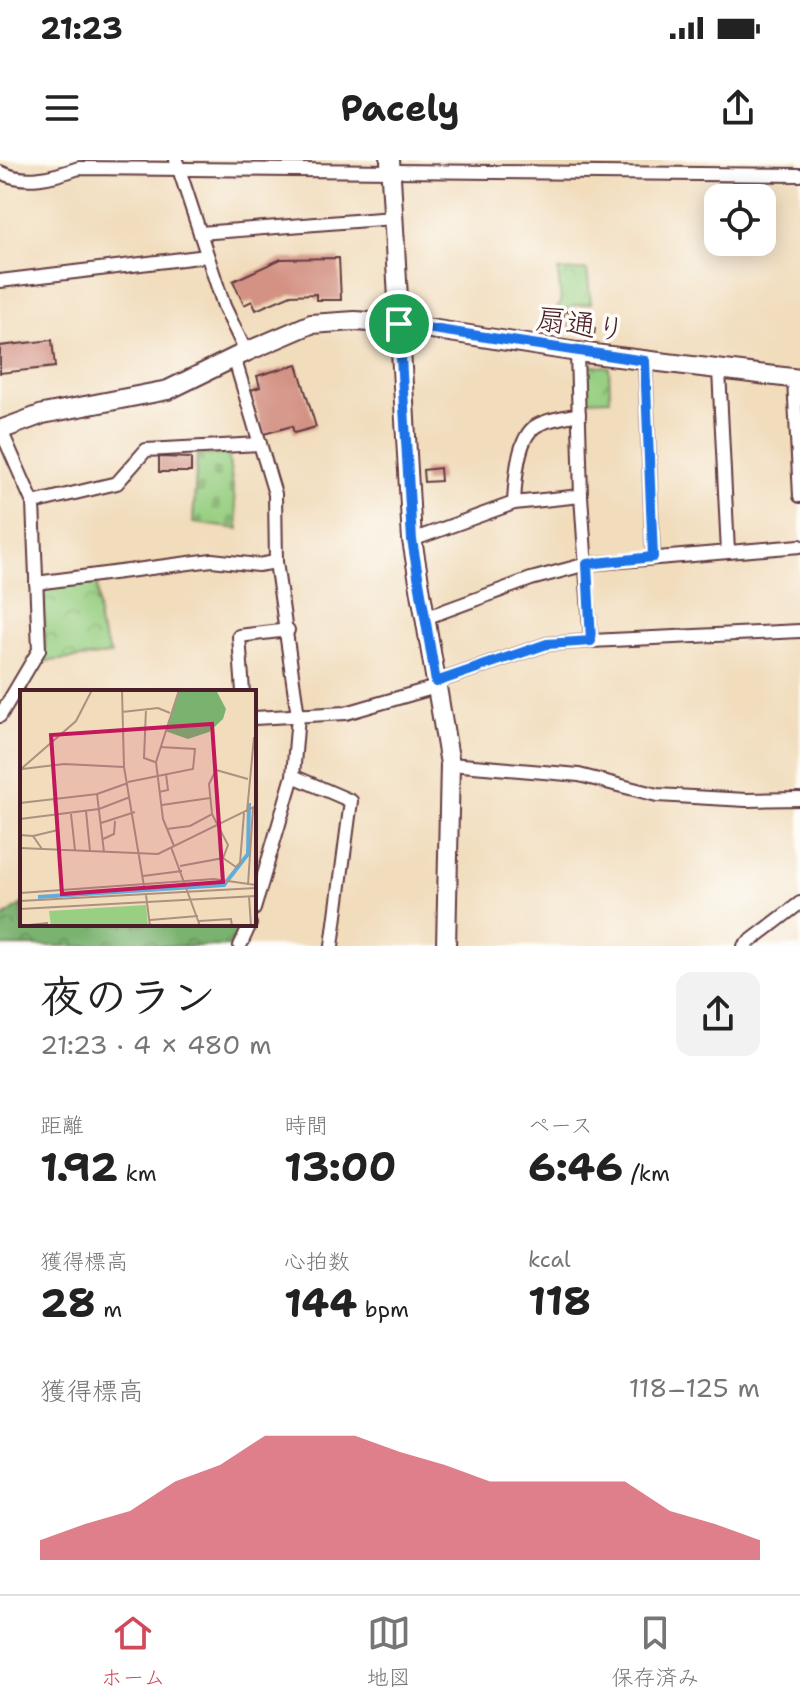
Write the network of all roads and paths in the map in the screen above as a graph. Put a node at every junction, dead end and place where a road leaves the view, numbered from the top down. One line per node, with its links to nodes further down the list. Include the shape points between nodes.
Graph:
1 (179, 165): 2 (street); 3 (street, via 79,168 46,179); 6 (street)
2 (390, 165): 4 (street); 5 (street)
3 (1, 175)
4 (800, 175)
5 (393, 218): 6 (street); 9 (street)
6 (200, 233): 7 (street)
7 (207, 256): 8 (street); 11 (street)
8 (0, 281)
9 (399, 324): 10 (street, 扇通り); 11 (street, 扇通り, via 311,324); 23 (street)
10 (577, 352): 12 (street, 扇通り); 15 (street)
11 (240, 355): 16 (street, 扇通り, via 168,390 43,414); 17 (street)
12 (645, 361): 13 (street, 扇通り); 26 (street)
13 (719, 370): 14 (street, 扇通り); 25 (street)
14 (797, 379): 18 (street)
15 (579, 414): 19 (street); 22 (street, via 535,426 525,439)
16 (0, 429): 21 (street)
17 (260, 444): 21 (street, via 146,450 117,483); 27 (street, via 275,494)
18 (800, 474): 20 (street)
19 (581, 496): 22 (street); 28 (street)
20 (800, 496)
21 (33, 503): 29 (street)
22 (514, 503): 23 (street)
23 (412, 540): 30 (street)
24 (800, 546): 25 (street)
25 (728, 552): 26 (street)
26 (653, 557): 28 (street)
27 (276, 562): 29 (street, via 212,560); 31 (street)
28 (587, 564): 30 (street); 33 (street)
29 (36, 583): 36 (street, via 39,650)
30 (425, 618): 34 (street)
31 (288, 630): 35 (street, via 239,636); 37 (street)
32 (800, 631): 33 (street)
33 (591, 641): 34 (street, via 547,644)
34 (436, 684): 37 (street, via 346,713); 39 (street)
35 (243, 690)
36 (0, 716)
37 (298, 716): 38 (street); 40 (street)
38 (256, 718)
39 (450, 764): 41 (street, via 579,775 657,795); 49 (street)
40 (293, 776): 43 (street); 48 (street, via 351,801)
41 (800, 799)
42 (256, 850): 43 (street)
43 (270, 852): 44 (street)
44 (256, 902)
45 (800, 903): 50 (street)
46 (249, 926): 47 (street)
47 (240, 946)
48 (332, 946)
49 (446, 946)
50 (744, 946)

